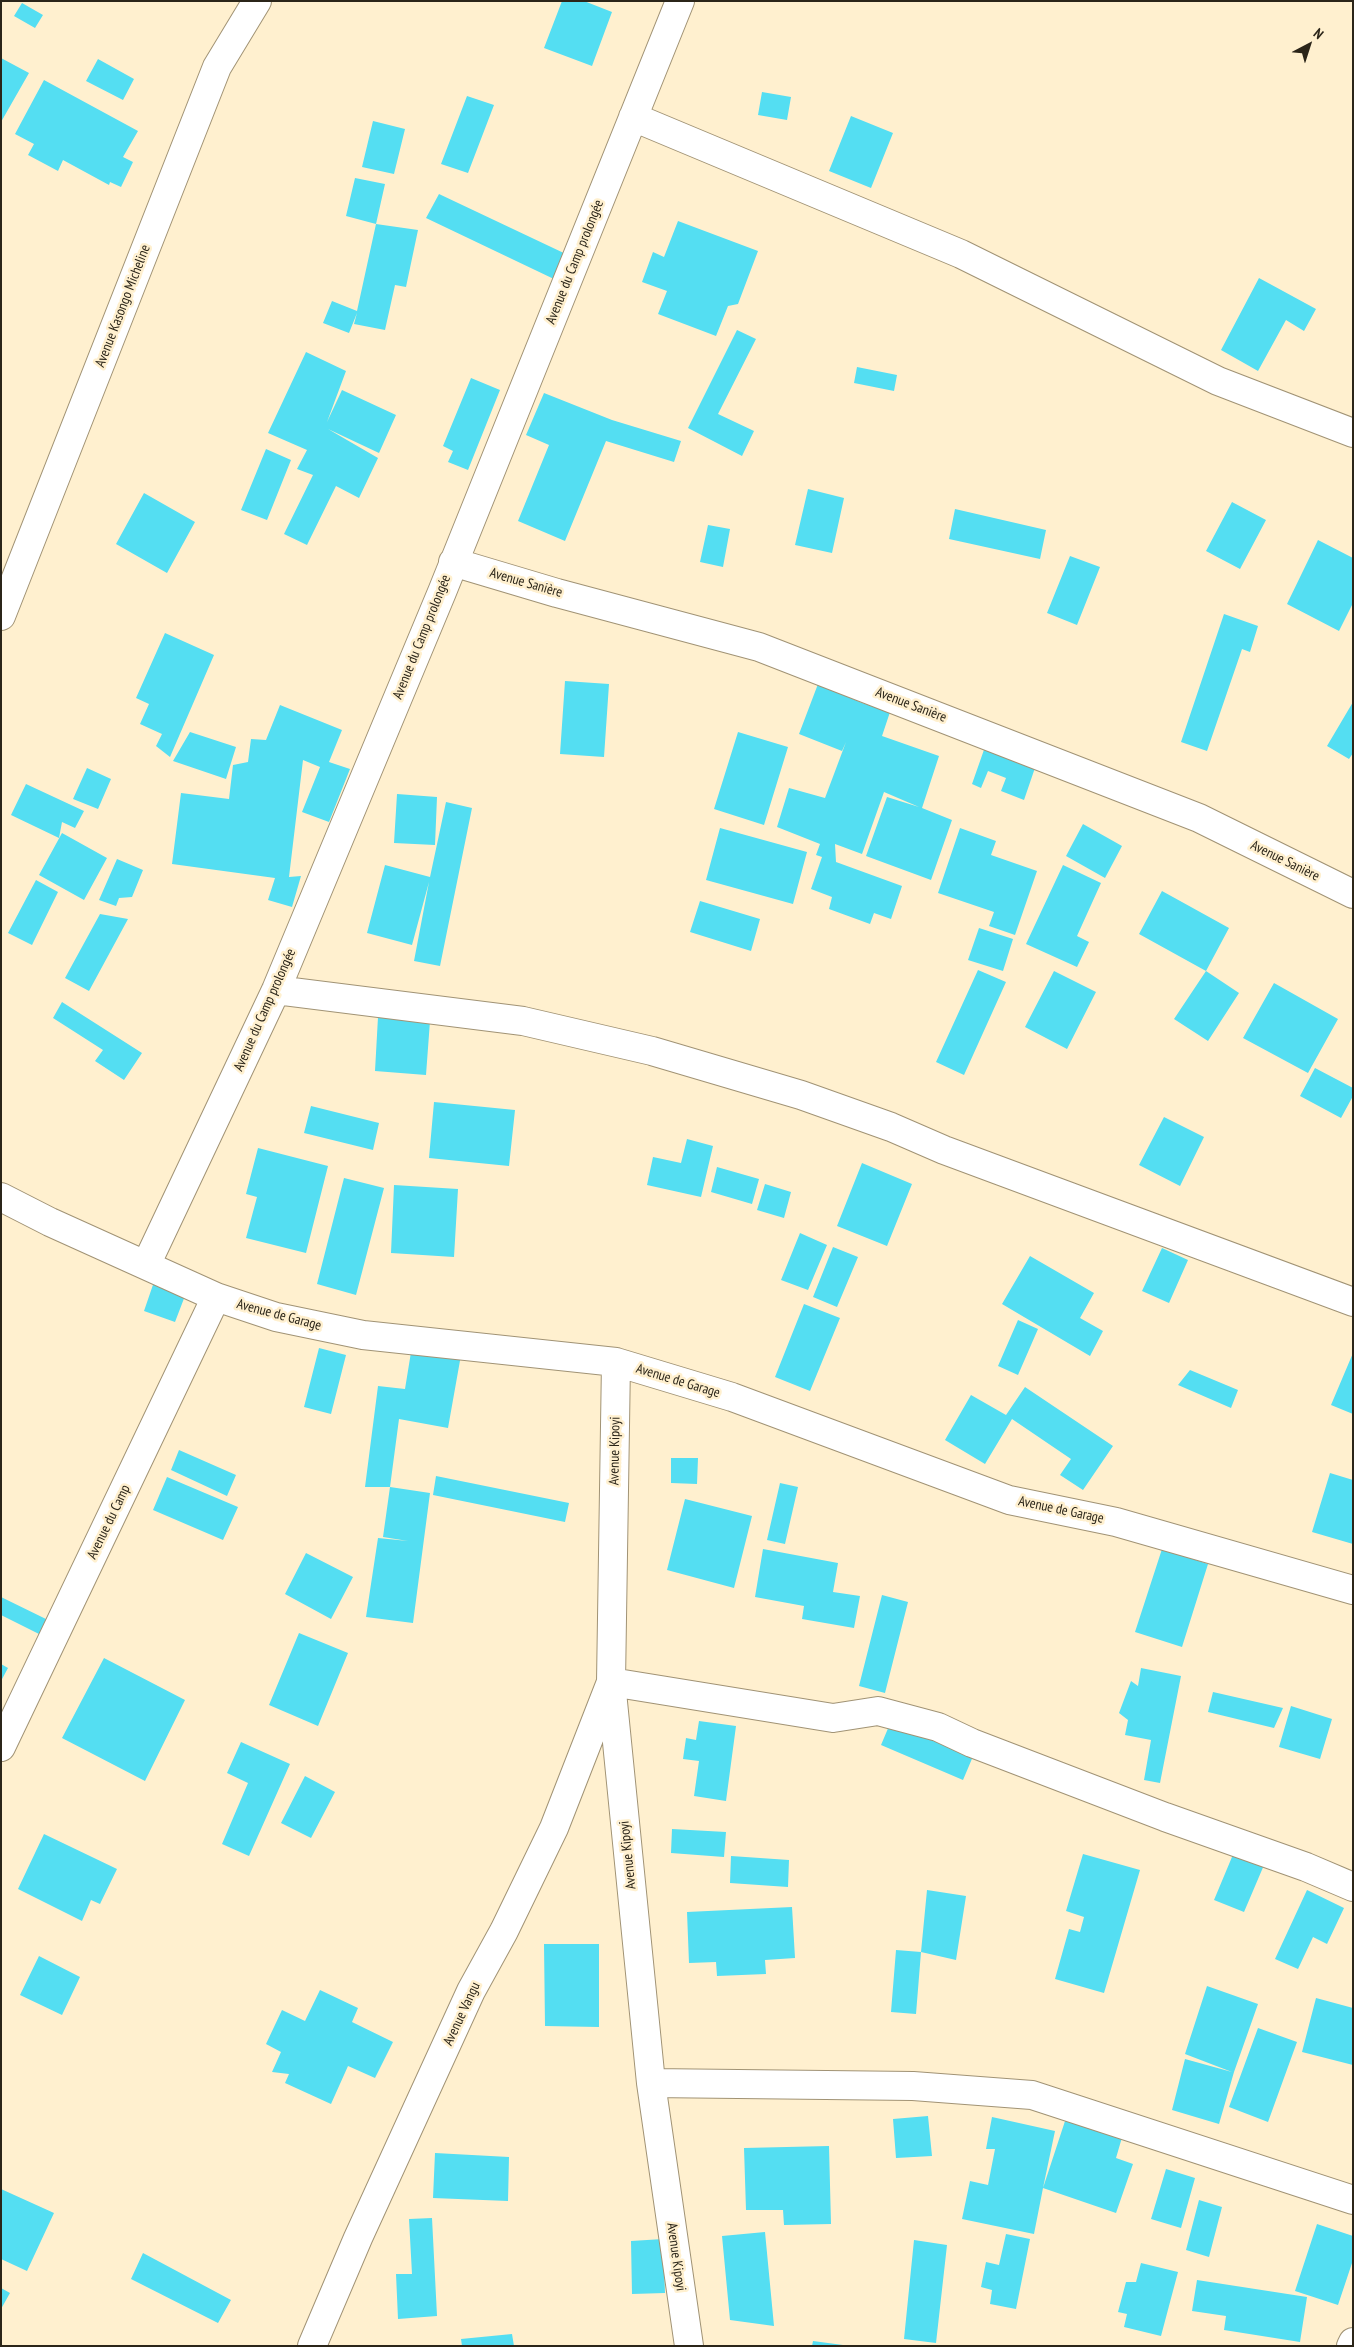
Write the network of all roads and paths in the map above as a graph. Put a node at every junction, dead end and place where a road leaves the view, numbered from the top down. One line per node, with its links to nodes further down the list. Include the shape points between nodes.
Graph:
1 (257, 1): 6 (street, Avenue Kasongo Micheline, via 217,67)
2 (680, 1): 3 (street, Avenue du Camp prolongée)
3 (634, 117): 4 (street, via 961,254 1218,381); 5 (street, Avenue du Camp prolongée)
4 (1353, 433)
5 (453, 562): 7 (street, Avenue Sanière, via 758,647 1199,818); 8 (street, Avenue du Camp prolongée)
6 (1, 616)
7 (1353, 894)
8 (276, 990): 10 (street, Avenue du Camp prolongée); 12 (street, via 524,1021 652,1051 801,1095 891,1126 944,1150)
9 (1, 1197): 10 (street, Avenue de Garage)
10 (146, 1265): 11 (street, Avenue de Garage)
11 (216, 1297): 13 (street, Avenue de Garage, via 276,1316 363,1335); 16 (street, Avenue du Camp)
12 (1353, 1302)
13 (616, 1362): 14 (street, Avenue de Garage, via 732,1397 1009,1500 1116,1522); 15 (street, Avenue Kipoyi)
14 (1353, 1590)
15 (611, 1682): 17 (street, via 833,1718 878,1711 938,1727 1004,1756); 18 (street, Avenue Kipoyi); 21 (street, Avenue Vangu, via 554,1828 471,1991)
16 (1, 1747)
17 (1353, 1887)
18 (651, 2082): 19 (street, via 913,2086 1032,2095); 22 (street, Avenue Kipoyi)
19 (1353, 2200)
20 (1353, 2342): 23 (street)
21 (312, 2346)
22 (689, 2346)
23 (1351, 2346)

